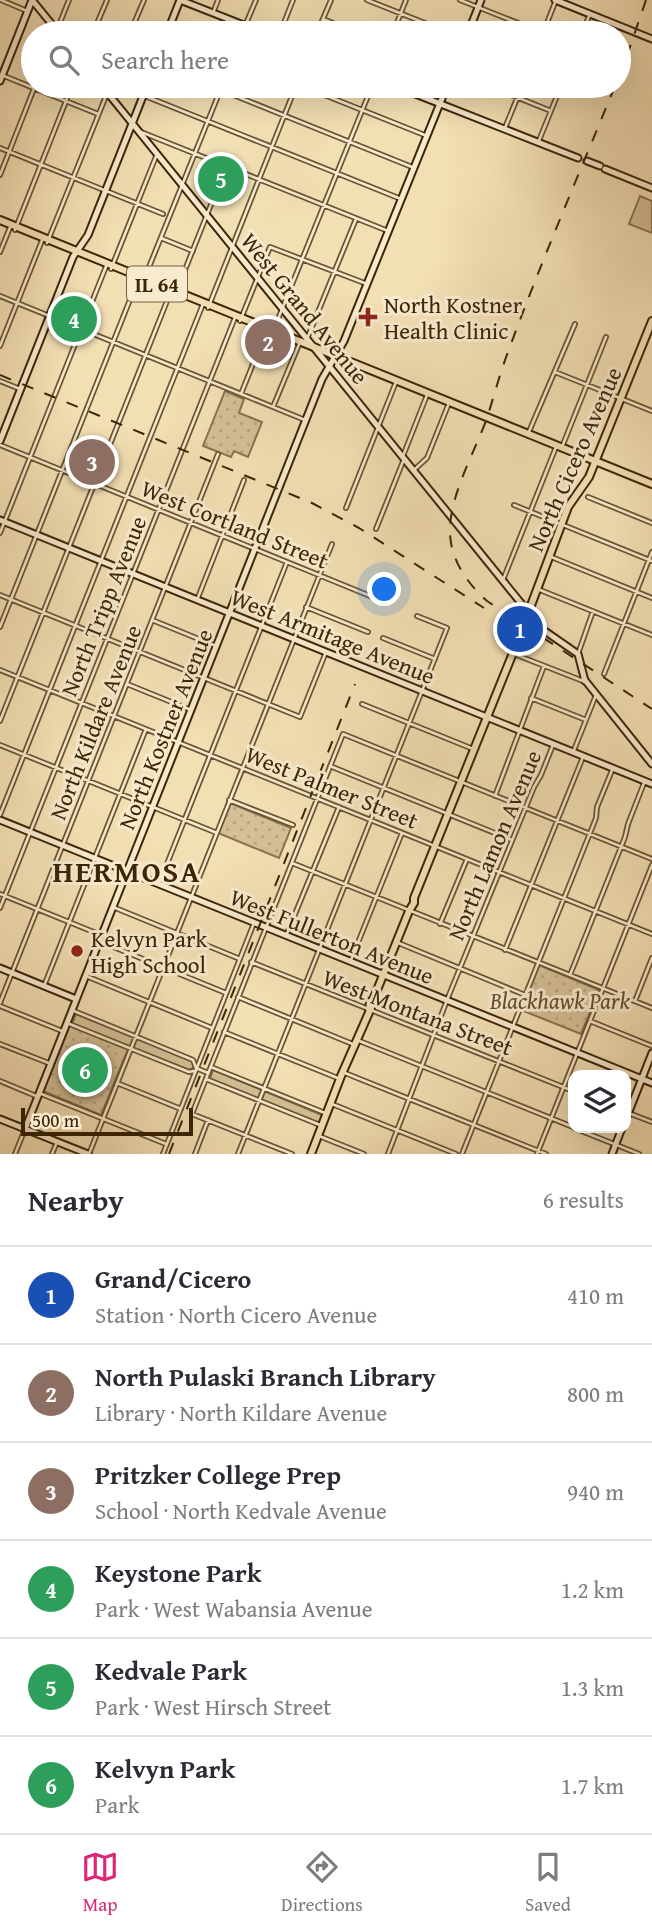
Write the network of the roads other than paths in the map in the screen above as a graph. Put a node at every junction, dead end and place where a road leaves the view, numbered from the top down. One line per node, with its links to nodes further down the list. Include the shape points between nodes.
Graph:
1 (1, 0): 17 (street)
2 (32, 0): 17 (main road); 23 (main road)
3 (69, 0): 24 (street)
4 (107, 0): 25 (street)
5 (144, 0): 26 (street)
6 (180, 0): 18 (main road); 27 (main road)
7 (218, 0): 18 (street)
8 (256, 0): 29 (street)
9 (293, 0): 30 (street)
10 (331, 0): 21 (street)
11 (367, 0): 19 (street)
12 (406, 0): 19 (street)
13 (460, 0): 16 (street)
14 (481, 0): 16 (main road)
15 (556, 0): 20 (main road); 36 (street)
16 (478, 7): 34 (main road); 35 (street)
17 (28, 11): 22 (main road)
18 (213, 13): 28 (main road)
19 (401, 13): 32 (street); 33 (street)
20 (590, 14): 37 (street); 38 (main road)
21 (323, 19): 31 (street)
22 (24, 21)
23 (48, 21)
24 (61, 21)
25 (98, 21)
26 (135, 21)
27 (172, 21)
28 (233, 21)
29 (247, 21)
30 (285, 21)
31 (328, 21)
32 (398, 21)
33 (421, 21)
34 (473, 21)
35 (513, 21)
36 (548, 21)
37 (587, 21)
38 (608, 21)
39 (21, 28): 42 (main road)
40 (631, 30): 41 (main road)
41 (652, 38)
42 (1, 77): 43 (street)
43 (21, 83)
44 (31, 98): 76 (street)
45 (59, 98): 61 (street)
46 (67, 98): 61 (street)
47 (104, 98): 65 (street)
48 (114, 98): 68 (main road, West Grand Avenue)
49 (142, 98): 68 (main road)
50 (150, 98): 67 (street)
51 (217, 98): 67 (street)
52 (244, 98): 66 (street)
53 (291, 98): 66 (street)
54 (332, 98): 63 (street)
55 (367, 98): 63 (street)
56 (427, 98): 62 (main road)
57 (442, 98): 62 (main road, North Kostner Avenue)
58 (517, 98): 69 (street)
59 (519, 98): 64 (street)
60 (556, 98): 64 (street)
61 (66, 101): 65 (street); 81 (street)
62 (440, 103): 69 (main road); 71 (main road, North Kostner Avenue)
63 (362, 110): 71 (street); 72 (street)
64 (551, 111): 73 (street)
65 (98, 114): 85 (street)
66 (284, 115): 72 (street); 74 (street)
67 (207, 121): 74 (street); 77 (street)
68 (132, 123): 70 (main road, West Grand Avenue); 89 (main road)
69 (505, 129): 73 (main road)
70 (138, 131): 77 (street); 78 (main road, West Grand Avenue)
71 (427, 136): 82 (main road, North Kostner Avenue)
72 (349, 142): 82 (street); 83 (street)
73 (538, 143): 79 (main road)
74 (272, 147): 83 (street); 86 (street)
75 (0, 148): 76 (street)
76 (9, 152): 81 (street); 84 (street)
77 (195, 153): 86 (street); 87 (street)
78 (157, 154): 87 (main road, West Grand Avenue); 92 (street)
79 (578, 159)
80 (586, 162): 88 (main road)
81 (41, 165): 85 (street); 98 (street)
82 (414, 167): 91 (main road, North Kostner Avenue)
83 (337, 173): 91 (street); 93 (street)
84 (0, 175)
85 (73, 178): 89 (street); 101 (street)
86 (259, 179): 93 (street); 102 (street)
87 (182, 185): 95 (main road, West Grand Avenue); 100 (street)
88 (652, 188)
89 (105, 191): 92 (street); 105 (main road, via 88,235)
90 (216, 192): 95 (street)
91 (401, 199): 99 (main road, North Kostner Avenue)
92 (137, 203): 94 (street); 107 (street)
93 (324, 205): 96 (street); 106 (street)
94 (163, 214)
95 (207, 215): 102 (main road, West Grand Avenue); 103 (street)
96 (356, 218): 99 (street); 108 (street)
97 (0, 222): 98 (main road, IL 64)
98 (13, 227): 101 (main road, IL 64); 104 (street)
99 (388, 231): 111 (main road, North Kostner Avenue)
100 (161, 238): 103 (street); 110 (street)
101 (45, 240): 105 (main road, IL 64); 114 (street)
102 (232, 246): 109 (main road, West Grand Avenue); 115 (street)
103 (193, 251): 112 (street)
104 (0, 252)
105 (75, 253): 107 (main road, IL 64); 117 (main road)
106 (303, 258): 108 (street); 109 (street, North Tripp Avenue, via 270,247); 116 (street)
107 (109, 266): 110 (main road, IL 64); 121 (street)
108 (335, 271): 111 (street); 126 (street)
109 (257, 277): 116 (main road, West Grand Avenue); 118 (street, North Tripp Avenue)
110 (141, 279): 112 (main road, IL 64); 125 (street)
111 (367, 284): 130 (main road, North Kostner Avenue)
112 (173, 292): 115 (main road, IL 64); 129 (street)
113 (0, 296): 114 (street)
114 (17, 303): 117 (street); 127 (street)
115 (206, 305): 118 (main road, IL 64); 132 (street)
116 (282, 309): 122 (street); 126 (main road, West Grand Avenue)
117 (49, 317): 121 (street); 138 (main road)
118 (238, 318): 122 (main road, IL 64); 135 (street, North Tripp Avenue)
119 (652, 321): 123 (main road, North Cicero Avenue)
120 (575, 324): 133 (street)
121 (81, 329): 125 (street); 152 (street)
122 (270, 331): 126 (main road, IL 64); 139 (street)
123 (649, 336): 141 (main road, North Cicero Avenue)
124 (606, 337): 137 (street)
125 (113, 342): 129 (street); 155 (street)
126 (302, 342): 128 (main road, IL 64); 128 (main road, West Grand Avenue); 143 (street)
127 (0, 346)
128 (316, 350): 130 (main road, IL 64); 131 (main road, West Grand Avenue)
129 (145, 355): 132 (street); 157 (street)
130 (336, 358): 131 (main road, North Kostner Avenue); 136 (main road, IL 64)
131 (330, 366): 145 (main road, North Kostner Avenue); 146 (main road, West Grand Avenue)
132 (177, 368): 135 (street); 159 (street)
133 (555, 372): 137 (street); 147 (street)
134 (0, 381): 138 (street)
135 (210, 381): 139 (street); 163 (street, North Tripp Avenue)
136 (396, 382): 140 (main road, IL 64); 146 (street)
137 (587, 385): 141 (street); 149 (street)
138 (20, 389): 148 (main road)
139 (241, 394): 143 (street)
140 (428, 395): 142 (main road, IL 64); 151 (street)
141 (621, 398): 144 (street); 153 (main road, North Cicero Avenue)
142 (452, 404): 147 (main road, IL 64); 154 (street, via 427,458)
143 (273, 407): 145 (street)
144 (652, 411)
145 (306, 420): 175 (main road, North Kostner Avenue)
146 (378, 426): 151 (main road, West Grand Avenue); 162 (street)
147 (527, 435): 149 (main road, IL 64)
148 (0, 443): 152 (street, West Cortland Street)
149 (558, 447): 153 (main road, IL 64); 164 (street)
150 (218, 453): 166 (street, North Kildare Avenue)
151 (404, 457): 154 (main road, West Grand Avenue); 169 (street)
152 (30, 458): 155 (street, West Cortland Street); 165 (street)
153 (595, 463): 158 (main road, IL 64); 168 (main road, North Cicero Avenue)
154 (414, 470): 183 (main road, West Grand Avenue)
155 (62, 471): 157 (street, West Cortland Street); 171 (street)
156 (244, 480): 172 (street)
157 (94, 484): 159 (street, West Cortland Street); 174 (street)
158 (652, 486)
159 (126, 497): 163 (street, West Cortland Street); 179 (street)
160 (588, 497): 167 (street)
161 (514, 505): 164 (street)
162 (346, 508)
163 (159, 510): 166 (street, West Cortland Street); 181 (street, North Tripp Avenue)
164 (530, 511): 168 (street); 183 (street)
165 (2, 521): 170 (street); 171 (main road, West Armitage Avenue)
166 (190, 523): 172 (street, West Cortland Street); 184 (street, North Kildare Avenue)
167 (652, 523)
168 (562, 524): 177 (main road, North Cicero Avenue); 178 (street)
169 (376, 529)
170 (0, 533)
171 (37, 535): 174 (main road, West Armitage Avenue); 189 (street)
172 (222, 536): 175 (street, West Cortland Street); 190 (street)
173 (332, 544): 182 (street)
174 (69, 548): 179 (main road, West Armitage Avenue); 195 (street)
175 (255, 549): 180 (street, West Cortland Street); 196 (main road, North Kostner Avenue)
176 (652, 552): 178 (street)
177 (549, 556): 185 (main road, North Cicero Avenue); 186 (street)
178 (651, 560): 186 (street)
179 (101, 561): 181 (main road, West Armitage Avenue); 201 (street)
180 (287, 562): 182 (street, West Cortland Street); 202 (street)
181 (133, 574): 184 (main road, West Armitage Avenue); 208 (street, North Tripp Avenue)
182 (319, 575): 191 (street, West Cortland Street); 192 (street)
183 (503, 580): 193 (main road, West Grand Avenue)
184 (165, 587): 190 (main road, West Armitage Avenue); 198 (street, North Kildare Avenue)
185 (537, 589): 193 (main road, North Cicero Avenue); 194 (street)
186 (636, 592): 188 (street); 200 (street)
187 (0, 595): 189 (street)
188 (652, 598)
189 (11, 600): 195 (street); 203 (street)
190 (197, 600): 196 (main road, West Armitage Avenue)
191 (380, 600)
192 (306, 607): 204 (street); 209 (street)
193 (528, 611): 199 (main road, North Cicero Avenue); 214 (main road, West Grand Avenue, via 550,636)
194 (593, 611): 200 (street); 214 (street)
195 (43, 613): 201 (street); 219 (street)
196 (229, 613): 202 (main road, West Armitage Avenue); 210 (main road, North Kostner Avenue)
197 (417, 617): 215 (street, via 447,628)
198 (152, 620): 210 (street); 211 (street, North Kildare Avenue)
199 (522, 623)
200 (624, 624): 206 (street); 218 (street)
201 (75, 626): 208 (street); 223 (street)
202 (261, 626): 209 (main road, West Armitage Avenue); 224 (street)
203 (0, 627)
204 (368, 632)
205 (519, 632): 213 (main road)
206 (652, 635)
207 (383, 638): 215 (street)
208 (107, 639): 211 (street); 228 (street, North Tripp Avenue)
209 (294, 639): 212 (main road, West Armitage Avenue); 229 (street)
210 (216, 646): 220 (main road, North Kostner Avenue)
211 (140, 652): 220 (street); 222 (street, North Kildare Avenue)
212 (326, 652): 225 (main road, West Armitage Avenue); 229 (street, via 300,716)
213 (511, 653): 216 (street); 233 (main road)
214 (578, 654): 221 (main road)
215 (435, 659): 225 (street)
216 (544, 666): 221 (street); 227 (street)
217 (0, 670): 219 (street, West Palmer Street)
218 (604, 674)
219 (18, 677): 223 (street, West Palmer Street); 235 (street)
220 (204, 678): 224 (street); 231 (main road, North Kostner Avenue)
221 (585, 681): 226 (main road)
222 (127, 684): 231 (street); 232 (street, North Kildare Avenue)
223 (50, 690): 228 (street, West Palmer Street); 244 (street)
224 (236, 691): 229 (street); 245 (street)
225 (422, 691): 233 (main road, West Armitage Avenue); 236 (street)
226 (596, 695): 234 (street, North Lamon Avenue); 248 (main road)
227 (531, 698): 234 (street); 238 (street)
228 (82, 703): 232 (street, West Palmer Street); 250 (street, North Tripp Avenue)
229 (268, 704): 251 (street)
230 (362, 704): 236 (street)
231 (191, 710): 239 (main road, North Kostner Avenue)
232 (114, 716): 237 (street, West Palmer Street); 253 (street, North Kildare Avenue)
233 (486, 717): 238 (main road, West Armitage Avenue); 242 (main road)
234 (586, 720): 243 (street, North Lamon Avenue)
235 (0, 721)
236 (410, 724): 242 (street); 246 (street)
237 (146, 729): 239 (street, West Palmer Street); 258 (street)
238 (519, 730): 240 (main road, West Armitage Avenue); 259 (street)
239 (178, 742): 245 (street, West Palmer Street); 262 (main road, North Kostner Avenue)
240 (553, 744): 243 (main road, West Armitage Avenue); 264 (street, North Lamon Avenue)
241 (0, 745): 244 (street)
242 (473, 749): 255 (main road)
243 (574, 752): 247 (main road, West Armitage Avenue)
244 (24, 755): 250 (street); 265 (street)
245 (210, 755): 251 (street, West Palmer Street); 268 (street)
246 (397, 756): 249 (street, via 342,734); 255 (street); 257 (street)
247 (583, 757): 252 (main road, West Armitage Avenue); 270 (street)
248 (652, 764)
249 (330, 766): 257 (street); 260 (street)
250 (56, 768): 253 (street); 272 (street, North Tripp Avenue)
251 (242, 768): 260 (street, West Palmer Street); 261 (street)
252 (613, 768): 254 (main road, West Armitage Avenue); 275 (street)
253 (88, 781): 258 (street); 277 (street, North Kildare Avenue)
254 (645, 781): 256 (main road, West Armitage Avenue); 279 (street)
255 (460, 782): 259 (street); 266 (main road)
256 (652, 784)
257 (384, 788): 266 (street); 269 (street)
258 (120, 794): 262 (street); 280 (street)
259 (495, 796): 264 (street)
260 (317, 798): 263 (street, West Palmer Street); 283 (street)
261 (229, 800): 271 (street); 273 (street)
262 (153, 807): 268 (street); 286 (main road, North Kostner Avenue)
263 (339, 807): 269 (street, West Palmer Street); 285 (street)
264 (525, 808): 270 (street); 276 (street, North Lamon Avenue)
265 (0, 814)
266 (447, 814): 276 (street); 278 (main road)
267 (0, 820): 272 (main road, West Fullerton Avenue)
268 (184, 820): 273 (street); 288 (street)
269 (371, 820): 274 (street, West Palmer Street); 289 (street)
270 (557, 821): 275 (street); 290 (street)
271 (293, 825)
272 (30, 832): 277 (main road, West Fullerton Avenue); 292 (street, North Tripp Avenue)
273 (216, 833): 293 (street)
274 (402, 833): 278 (street, West Palmer Street); 294 (street)
275 (589, 834): 279 (street); 295 (street)
276 (512, 840): 287 (street, North Lamon Avenue)
277 (62, 845): 280 (main road, West Fullerton Avenue); 298 (street, North Kildare Avenue)
278 (434, 846): 281 (street, West Palmer Street); 299 (main road)
279 (621, 847): 282 (street); 300 (street)
280 (95, 858): 286 (main road, West Fullerton Avenue); 301 (street)
281 (467, 859): 287 (street, West Palmer Street); 303 (street)
282 (652, 859)
283 (291, 863): 285 (street); 305 (street)
284 (652, 865): 304 (street)
285 (313, 871): 289 (street); 308 (street)
286 (127, 872): 288 (main road, West Fullerton Avenue); 296 (main road, North Kostner Avenue)
287 (499, 872): 290 (street, West Palmer Street); 309 (street, North Lamon Avenue)
288 (159, 884): 293 (main road, West Fullerton Avenue)
289 (345, 884): 294 (street); 312 (street)
290 (531, 885): 295 (street, West Palmer Street); 313 (street)
291 (0, 894): 292 (street)
292 (5, 896): 297 (street, North Tripp Avenue); 298 (street)
293 (191, 897): 302 (main road, West Fullerton Avenue); 306 (street)
294 (376, 897): 299 (street); 317 (street)
295 (564, 898): 300 (street, West Palmer Street); 318 (street)
296 (113, 906): 306 (street); 310 (main road, North Kostner Avenue)
297 (0, 908)
298 (37, 909): 301 (street); 322 (street, North Kildare Avenue)
299 (409, 911): 303 (street); 311 (main road)
300 (596, 911): 304 (street, West Palmer Street); 324 (street)
301 (69, 922): 310 (street); 327 (street)
302 (254, 923): 305 (main road, West Fullerton Avenue); 314 (street)
303 (440, 923): 309 (street)
304 (628, 924): 307 (street, West Palmer Street); 328 (street)
305 (265, 928): 308 (main road, West Fullerton Avenue); 316 (street)
306 (177, 933): 314 (street); 319 (street)
307 (652, 934)
308 (286, 936): 312 (main road, West Fullerton Avenue)
309 (473, 937): 313 (street); 321 (street, North Lamon Avenue)
310 (100, 938): 319 (street); 325 (main road, North Kostner Avenue)
311 (396, 943): 321 (street); 323 (main road)
312 (318, 949): 317 (main road, West Fullerton Avenue); 326 (street)
313 (505, 950): 318 (street)
314 (240, 958): 329 (street)
315 (652, 958): 334 (street)
316 (251, 962): 326 (street, West Montana Street); 331 (street)
317 (350, 962): 323 (main road, West Fullerton Avenue)
318 (538, 963): 324 (street); 330 (street)
319 (163, 967): 329 (street); 335 (street)
320 (0, 968): 322 (main road)
321 (460, 969): 330 (street); 333 (street, North Lamon Avenue)
322 (12, 973): 327 (main road); 336 (street, North Kildare Avenue)
323 (383, 975): 333 (main road, West Fullerton Avenue); 338 (main road)
324 (570, 975): 328 (street)
325 (85, 976): 332 (main road, North Kostner Avenue); 335 (street)
326 (305, 984): 338 (street, West Montana Street); 340 (street)
327 (44, 986): 332 (main road)
328 (603, 989): 334 (street); 341 (street)
329 (226, 993): 344 (street)
330 (525, 995): 343 (street)
331 (238, 997): 340 (street); 346 (street)
332 (76, 999): 339 (main road, North Kostner Avenue)
333 (447, 1001): 343 (main road, West Fullerton Avenue); 347 (street, North Lamon Avenue)
334 (635, 1001): 337 (street)
335 (149, 1002): 344 (street); 348 (street)
336 (0, 1005): 345 (street)
337 (652, 1008)
338 (369, 1009): 347 (street, West Montana Street); 349 (main road)
339 (72, 1011): 342 (main road, North Kostner Avenue); 348 (street)
340 (291, 1019): 349 (street); 355 (street)
341 (590, 1020): 351 (street); 353 (street)
342 (67, 1023): 345 (main road, North Kostner Avenue); 352 (street)
343 (512, 1027): 353 (main road, West Fullerton Avenue); 356 (street)
344 (212, 1028): 360 (street)
345 (63, 1032): 357 (main road, North Kostner Avenue)
346 (224, 1032): 355 (street); 358 (street)
347 (434, 1034): 356 (street, West Montana Street); 359 (street, North Lamon Avenue)
348 (135, 1037): 352 (street); 360 (street, via 193,1060)
349 (356, 1043): 359 (street); 362 (main road)
350 (0, 1044): 357 (street)
351 (652, 1046)
352 (131, 1048): 360 (street, via 189,1072); 366 (street)
353 (577, 1053): 364 (main road, West Fullerton Avenue); 368 (street)
354 (652, 1053): 364 (main road)
355 (277, 1054): 362 (street); 369 (street)
356 (499, 1060): 368 (street, West Montana Street); 371 (street)
357 (51, 1064): 372 (main road, North Kostner Avenue)
358 (210, 1067): 361 (street); 369 (street)
359 (422, 1067): 371 (street); 373 (street, North Lamon Avenue)
360 (197, 1068): 361 (street); 377 (street)
361 (208, 1073): 363 (street)
362 (343, 1075): 373 (street); 375 (main road)
363 (206, 1079): 374 (street); 383 (street, via 192,1114)
364 (641, 1079): 367 (main road, West Fullerton Avenue); 376 (main road)
365 (0, 1081): 372 (street)
366 (117, 1083): 377 (street); 382 (street)
367 (652, 1083)
368 (564, 1087): 370 (street, West Montana Street); 380 (street)
369 (264, 1088): 374 (street); 378 (street)
370 (568, 1089)
371 (486, 1093): 380 (street); 385 (street)
372 (38, 1095): 382 (street); 388 (main road, North Kostner Avenue)
373 (409, 1099): 385 (street); 389 (street, North Lamon Avenue)
374 (259, 1100): 387 (street); 392 (street)
375 (332, 1104): 378 (main road); 389 (street)
376 (631, 1104)
377 (180, 1109): 395 (street)
378 (328, 1114): 387 (main road)
379 (631, 1115): 384 (street)
380 (551, 1118): 386 (street); 397 (street)
381 (0, 1119): 388 (main road)
382 (103, 1119): 395 (street); 401 (street)
383 (208, 1120): 392 (street); 403 (street)
384 (652, 1122)
385 (474, 1125): 397 (street); 409 (street)
386 (568, 1125)
387 (323, 1126): 393 (main road)
388 (25, 1129): 394 (main road); 399 (street, North Kostner Avenue)
389 (397, 1130): 407 (street, North Lamon Avenue); 408 (street)
390 (587, 1133): 396 (street)
391 (620, 1133): 396 (main road)
392 (246, 1135): 404 (street); 405 (street)
393 (319, 1136): 398 (main road); 406 (street)
394 (57, 1142): 400 (street); 401 (main road)
395 (167, 1144): 402 (street)
396 (616, 1144): 411 (main road); 412 (street)
397 (538, 1152): 410 (street)
398 (313, 1153)
399 (15, 1154)
400 (52, 1154)
401 (88, 1154)
402 (163, 1154)
403 (195, 1154)
404 (238, 1154)
405 (292, 1154)
406 (364, 1154)
407 (388, 1154)
408 (456, 1154)
409 (462, 1154)
410 (547, 1154)
411 (612, 1154)
412 (639, 1154)

